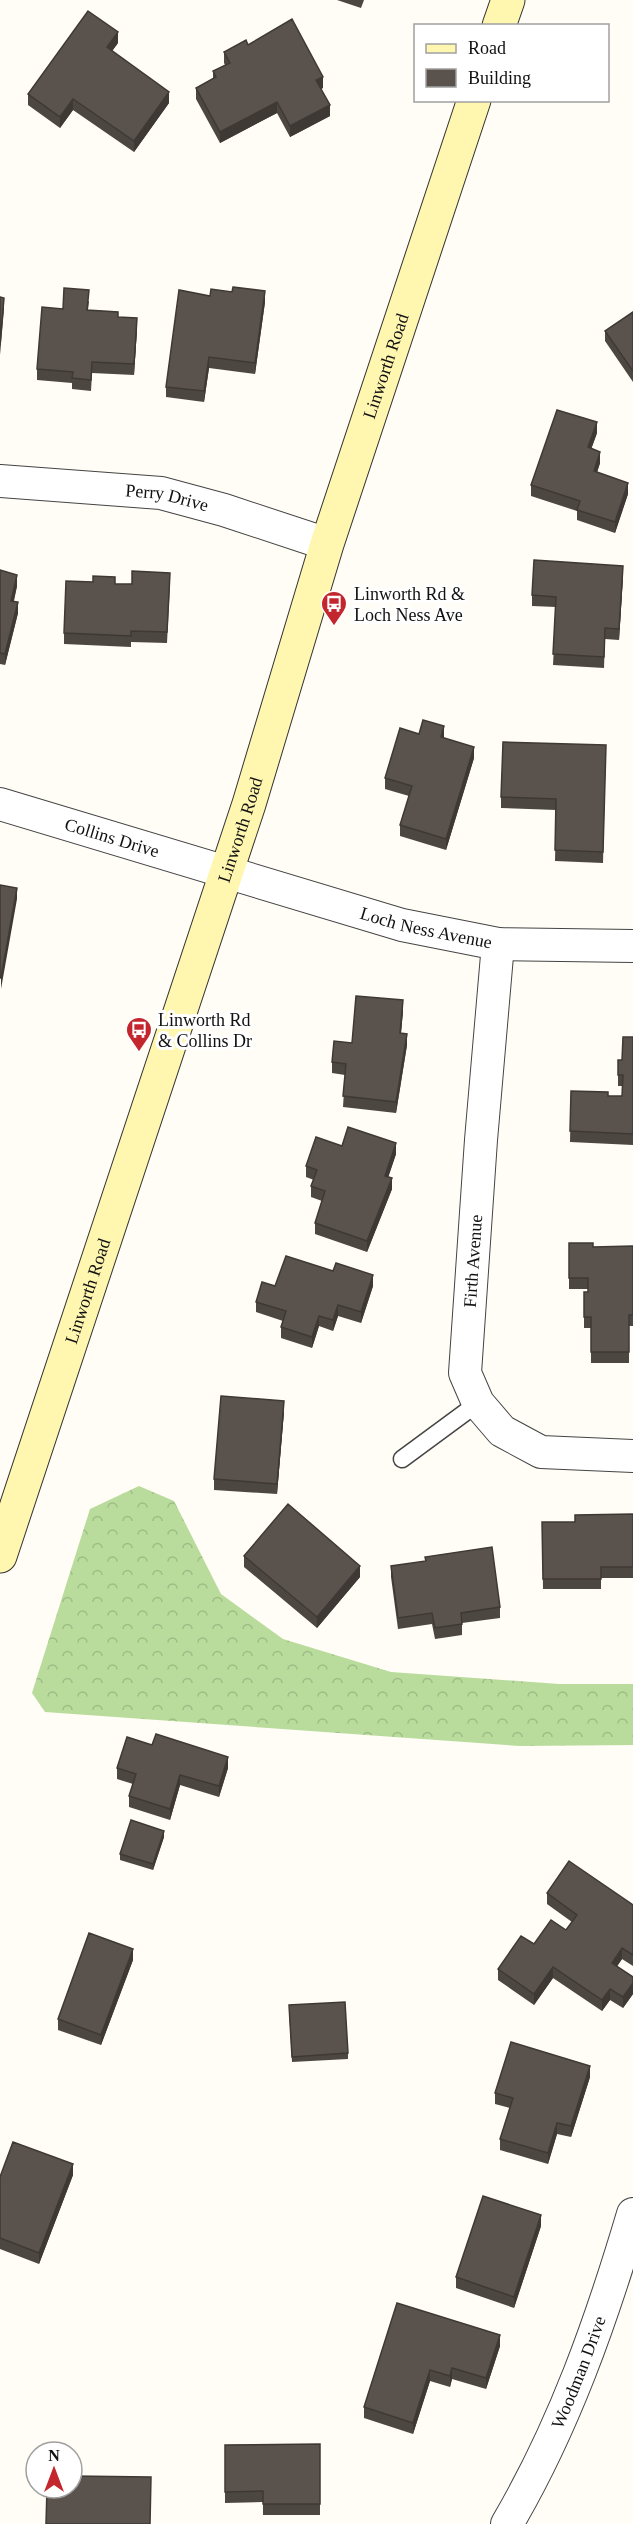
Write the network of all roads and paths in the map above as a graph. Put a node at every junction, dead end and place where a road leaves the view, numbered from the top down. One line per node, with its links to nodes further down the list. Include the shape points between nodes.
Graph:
1 (508, 0): 2 (main road)
2 (500, 24)
3 (473, 102): 5 (main road, Linworth Road)
4 (0, 481): 5 (street, Perry Drive, via 161,493)
5 (327, 544): 7 (main road, Linworth Road, via 249,804)
6 (0, 804): 7 (street, Collins Drive)
7 (225, 870): 8 (street, Loch Ness Avenue, via 402,925); 13 (main road, Linworth Road)
8 (498, 944): 9 (street, Loch Ness Avenue); 10 (street, Firth Avenue, via 465,1373)
9 (633, 946)
10 (478, 1403): 11 (street, Firth Avenue, via 502,1431 541,1452); 12 (lane)
11 (633, 1456)
12 (402, 1459)
13 (0, 1556)
14 (633, 2214): 15 (street, Woodman Drive)
15 (625, 2270): 16 (street, Woodman Drive, via 555,2435)
16 (507, 2524)

